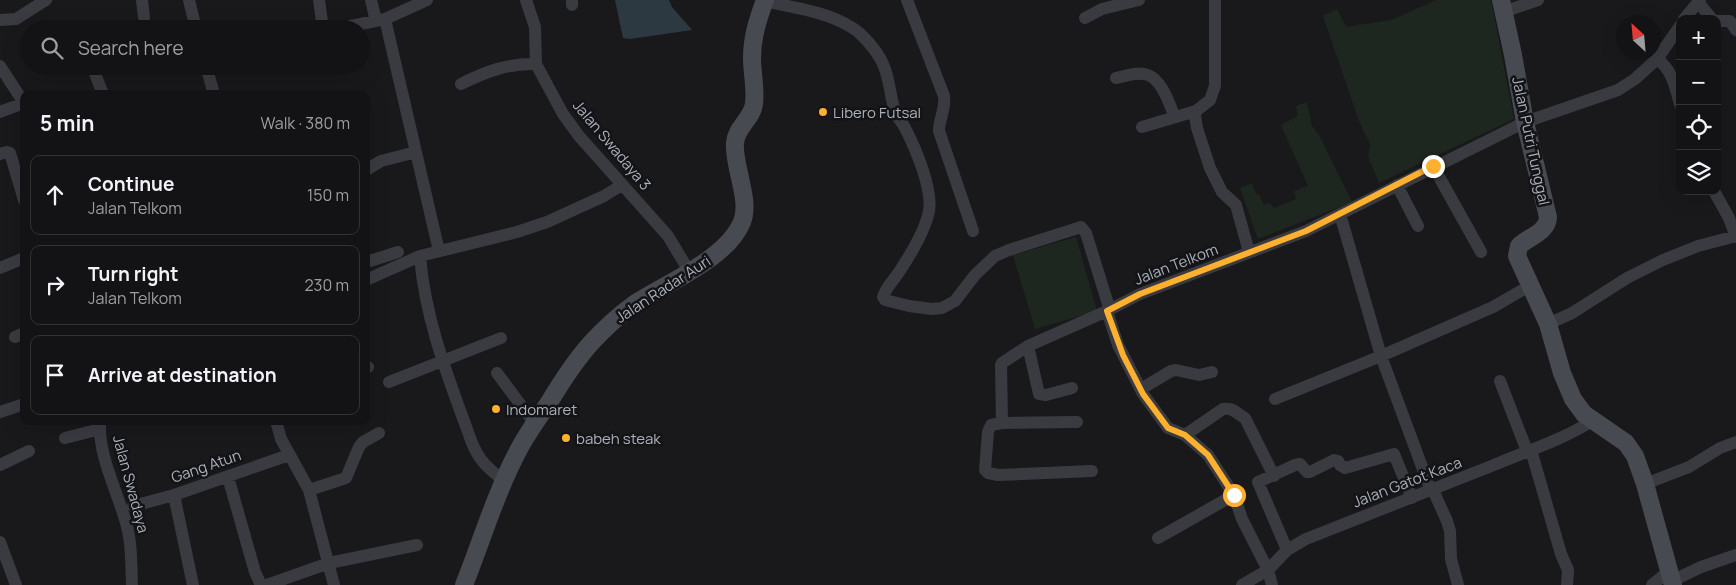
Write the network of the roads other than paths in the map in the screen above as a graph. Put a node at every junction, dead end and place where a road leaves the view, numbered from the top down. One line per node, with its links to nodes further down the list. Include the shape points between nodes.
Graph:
1 (46, 0): 20 (street, via 16,19)
2 (142, 0): 18 (street)
3 (189, 0): 21 (street)
4 (319, 0): 22 (street)
5 (371, 0): 23 (street)
6 (427, 0): 23 (street)
7 (526, 0): 31 (street, Jalan Swadaya 3, via 535,27)
8 (907, 0): 58 (street, via 944,96 939,131)
9 (1139, 0): 13 (street)
10 (1215, 0): 42 (street, via 1215,86 1210,100)
11 (1538, 0): 15 (street)
12 (765, 1): 68 (main road, Jalan Radar Auri, via 755,28 752,113 738,130 735,144 743,221 725,246); 71 (street, via 832,17 852,27 883,64 896,113 918,160 929,202 924,226 899,272 885,290 884,300 909,306 942,308 951,304 996,256 1081,227 1086,233)
13 (1122, 1): 19 (street)
14 (1699, 1): 16 (street); 17 (street)
15 (1502, 6): 45 (main road, Jalan Putri Tunggal)
16 (1685, 11)
17 (1709, 15)
18 (144, 17)
19 (1085, 18)
20 (0, 20)
21 (194, 20)
22 (322, 20)
23 (381, 20): 25 (street); 47 (street)
24 (1721, 21): 26 (street, via 1730,21)
25 (370, 22)
26 (1736, 30)
27 (1676, 32): 28 (street, Jalan Telkom)
28 (1661, 53)
29 (1656, 60): 45 (street, Jalan Telkom, via 1636,79 1618,90)
30 (1659, 60): 39 (street, via 1669,71)
31 (536, 64): 36 (street, via 504,66); 51 (street, Jalan Swadaya 3, via 563,114)
32 (0, 66): 40 (street)
33 (96, 75): 37 (street)
34 (209, 75): 38 (street)
35 (1116, 78): 44 (street, via 1147,74 1161,88)
36 (461, 84)
37 (101, 90)
38 (213, 90)
39 (1676, 92)
40 (20, 97)
41 (20, 104): 43 (street)
42 (1196, 111): 44 (street); 62 (street, via 1197,128 1210,168 1222,192 1236,205)
43 (0, 112)
44 (1175, 117): 46 (street)
45 (1525, 122): 49 (street, Jalan Telkom); 70 (main road, Jalan Putri Tunggal, via 1548,218 1543,229 1521,243 1517,250)
46 (1142, 127)
47 (416, 152): 50 (street, via 381,161); 60 (street)
48 (0, 154): 53 (street, via 10,153)
49 (1433, 166): 52 (street, Jalan Telkom); 63 (street)
50 (370, 168)
51 (622, 185): 60 (street, via 547,222); 68 (street, Jalan Swadaya 3, via 668,236)
52 (1397, 185): 55 (street, Jalan Telkom); 57 (street)
53 (20, 187)
54 (1717, 195): 56 (street)
55 (1340, 214): 62 (street, Jalan Telkom, via 1306,231); 75 (street)
56 (1732, 217): 59 (street)
57 (1418, 226)
58 (973, 232)
59 (1736, 236): 72 (street, via 1663,260)
60 (439, 250): 64 (street)
61 (398, 252): 66 (street)
62 (1249, 252): 71 (street, Jalan Telkom, via 1140,294)
63 (1481, 252)
64 (420, 256): 69 (street); 76 (street)
65 (20, 260): 67 (street)
66 (370, 261)
67 (0, 268)
68 (689, 272): 89 (main road, Jalan Radar Auri, via 632,306 612,323 587,348)
69 (370, 278)
70 (1531, 285): 72 (main road, Jalan Putri Tunggal); 75 (street, via 1493,307)
71 (1109, 310): 74 (street, Jalan Telkom); 82 (street, via 1123,355)
72 (1548, 324): 86 (main road, Jalan Putri Tunggal, via 1566,386 1579,408)
73 (501, 338): 76 (street)
74 (1028, 346): 81 (street, via 1038,394); 88 (street, Jalan Telkom, via 1001,365)
75 (1381, 356): 83 (street); 106 (street)
76 (442, 360): 80 (street); 103 (street, via 477,456)
77 (1212, 372): 82 (street, via 1199,375 1171,370)
78 (496, 373): 89 (street)
79 (1500, 381): 97 (street)
80 (389, 382)
81 (1072, 388)
82 (1140, 389): 93 (street, via 1168,428)
83 (1275, 399)
84 (20, 405): 85 (street)
85 (0, 412)
86 (1592, 421): 97 (street, Jalan Gatot Kaca); 104 (main road, Jalan Putri Tunggal, via 1631,448)
87 (1077, 422): 88 (street)
88 (1002, 423): 100 (street, via 988,429 984,467 988,473)
89 (535, 424): 103 (main road, Jalan Radar Auri)
90 (100, 425): 94 (street); 120 (street, Jalan Swadaya, via 101,445 127,525)
91 (277, 425): 98 (street)
92 (379, 433): 105 (street, via 359,447 347,477)
93 (1185, 435): 101 (street, via 1223,409 1234,409 1236,414 1245,418); 108 (street, via 1208,455)
94 (65, 438)
95 (1736, 442): 104 (street, via 1689,467)
96 (29, 451): 99 (street)
97 (1529, 451): 106 (street, Jalan Gatot Kaca); 129 (street, via 1560,554 1568,570)
98 (289, 455): 102 (street, Gang Atun); 105 (street)
99 (0, 465)
100 (1092, 472)
101 (1274, 476): 109 (street, via 1300,464 1310,472 1334,460 1345,468 1394,454); 114 (street, via 1258,482)
102 (228, 477): 107 (street, Gang Atun); 122 (street)
103 (504, 481): 125 (main road, Jalan Radar Auri)
104 (1645, 484): 118 (main road, Jalan Putri Tunggal)
105 (309, 490): 116 (street)
106 (1432, 490): 109 (street, Jalan Gatot Kaca); 128 (street, via 1450,530 1451,559)
107 (174, 495): 110 (street, Gang Atun); 121 (street)
108 (1234, 495): 111 (street); 117 (street, via 1242,519)
109 (1412, 498): 114 (street, Jalan Gatot Kaca, via 1306,539)
110 (133, 506)
111 (1158, 538)
112 (0, 542): 119 (street)
113 (417, 545): 116 (street)
114 (1287, 550): 117 (street, Jalan Gatot Kaca)
115 (1736, 555): 118 (street)
116 (329, 563): 123 (street); 124 (street)
117 (1268, 570): 126 (street, Jalan Gatot Kaca); 127 (street)
118 (1671, 579): 130 (street)
119 (16, 585)
120 (132, 585)
121 (193, 585)
122 (261, 585)
123 (267, 585)
124 (334, 585)
125 (464, 585)
126 (1242, 585)
127 (1272, 585)
128 (1458, 585)
129 (1567, 585)
130 (1652, 585)

